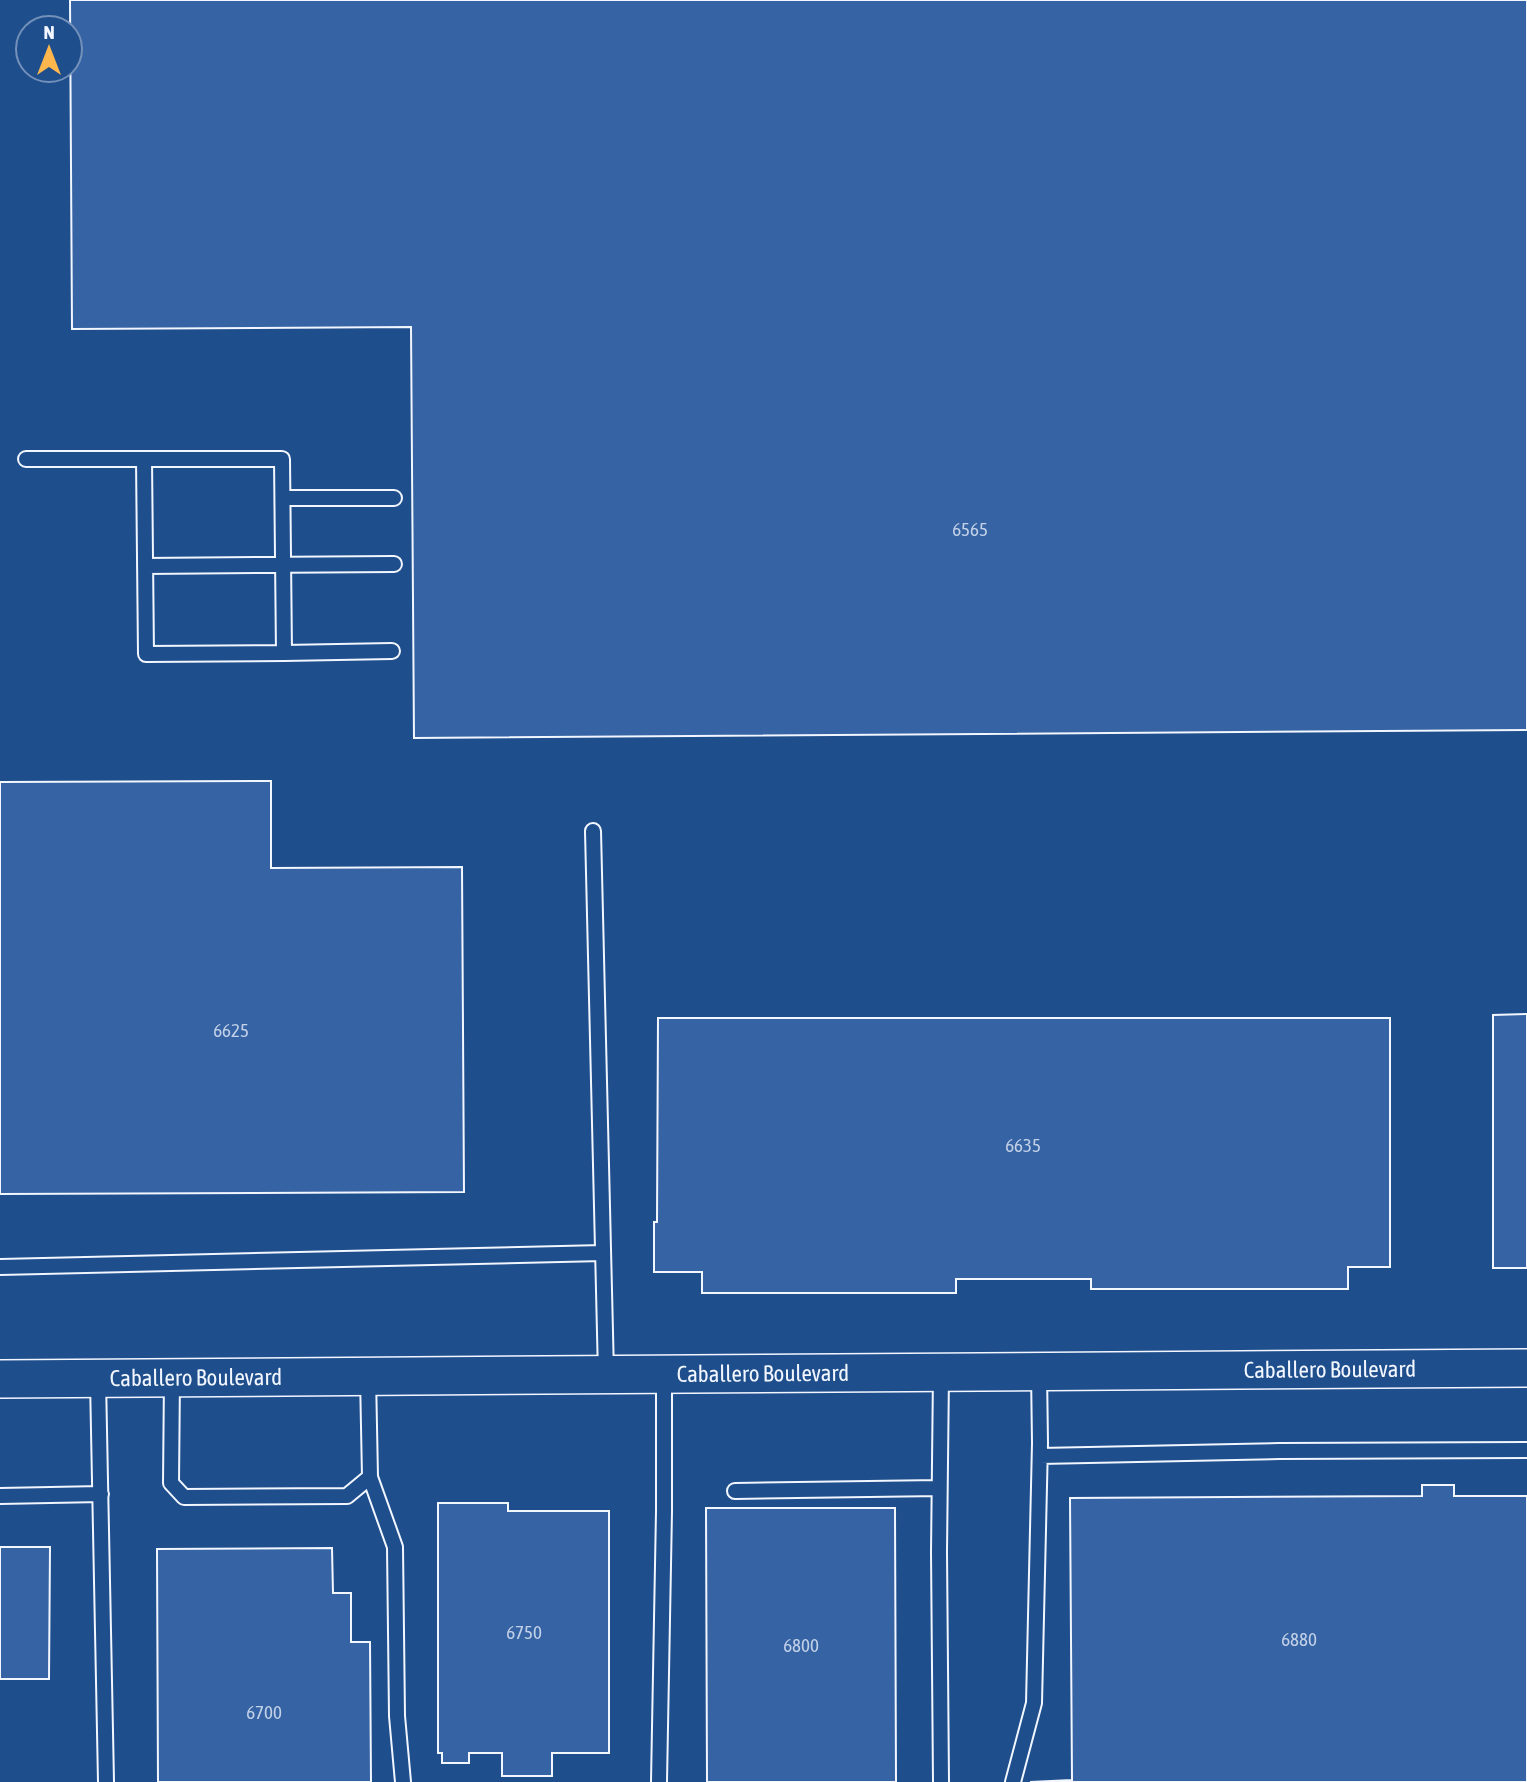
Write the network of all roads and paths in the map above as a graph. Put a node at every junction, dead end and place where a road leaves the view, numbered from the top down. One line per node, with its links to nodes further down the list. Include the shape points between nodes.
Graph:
1 (26, 459): 2 (lane)
2 (144, 460): 3 (lane, via 282,459); 7 (lane)
3 (283, 498): 4 (lane); 6 (lane)
4 (394, 498)
5 (394, 564): 6 (lane)
6 (283, 565): 7 (lane); 9 (lane)
7 (145, 566): 9 (lane, via 146,654)
8 (392, 651): 9 (lane)
9 (285, 653)
10 (593, 831): 11 (lane)
11 (603, 1253): 12 (lane); 16 (lane)
12 (0, 1267)
13 (1527, 1368): 15 (street, Caballero Boulevard)
14 (941, 1371): 15 (street, Caballero Boulevard); 17 (street, Caballero Boulevard); 25 (lane)
15 (1039, 1371): 23 (lane)
16 (606, 1374): 17 (street, Caballero Boulevard); 18 (street, Caballero Boulevard)
17 (664, 1374): 31 (lane)
18 (368, 1376): 19 (street, Caballero Boulevard); 24 (lane)
19 (172, 1377): 20 (street, Caballero Boulevard); 24 (lane, via 171,1483 184,1497 346,1496)
20 (98, 1378): 21 (street, Caballero Boulevard); 27 (lane)
21 (0, 1379)
22 (1527, 1450): 23 (lane)
23 (1040, 1456): 33 (lane, via 1034,1703)
24 (370, 1477): 30 (lane, via 395,1547 397,1716)
25 (940, 1488): 26 (lane); 32 (lane)
26 (735, 1490)
27 (101, 1494): 28 (lane); 29 (lane)
28 (0, 1496)
29 (106, 1782)
30 (403, 1782)
31 (659, 1782)
32 (941, 1782)
33 (1013, 1782)

